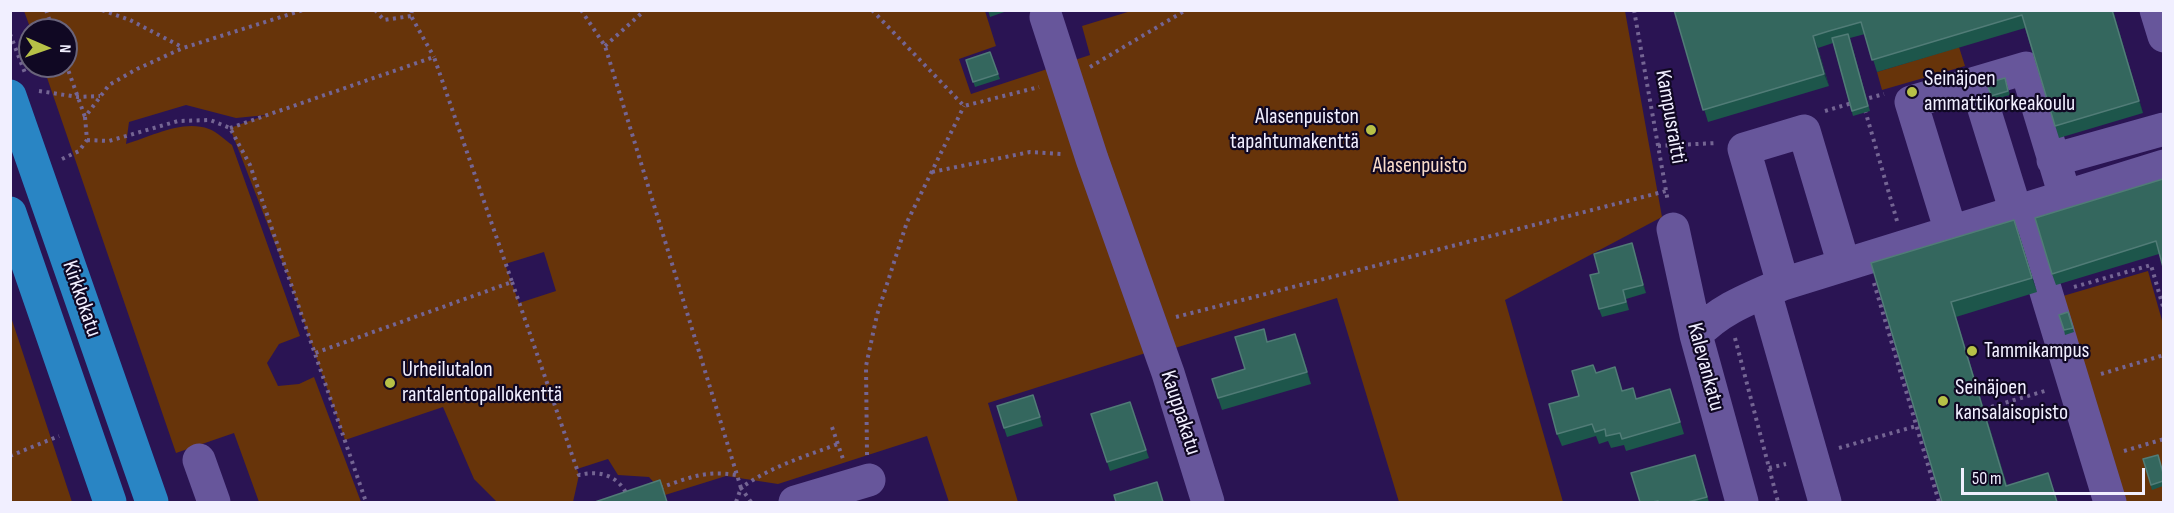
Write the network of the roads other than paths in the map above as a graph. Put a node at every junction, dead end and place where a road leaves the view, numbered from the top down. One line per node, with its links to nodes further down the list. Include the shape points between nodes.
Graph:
1 (2156, 10): 3 (street)
2 (1046, 17): 23 (street, Kauppakatu)
3 (2163, 36)
4 (1976, 82): 7 (street, via 2026,68); 10 (street); 13 (street, via 1911,102)
5 (20, 91): 21 (main road, Kirkkokatu)
6 (2163, 129): 7 (street)
7 (2053, 160): 9 (street)
8 (2163, 166): 9 (street)
9 (2064, 196): 10 (street)
10 (2016, 212): 13 (street); 26 (street, via 2025,223)
11 (10, 213): 20 (main road, Kirkkokatu)
12 (1673, 229): 16 (street, Kalevankatu)
13 (1951, 232): 14 (street)
14 (1844, 265): 15 (street); 15 (street, via 1804,131 1744,149)
15 (1774, 288): 16 (street, via 1726,310); 25 (street, via 1811,457)
16 (1696, 335): 24 (street, Kalevankatu)
17 (199, 460): 22 (street)
18 (869, 480): 19 (street)
19 (816, 500)
20 (110, 502)
21 (152, 502)
22 (214, 502)
23 (1208, 502)
24 (1742, 502)
25 (1825, 502)
26 (2110, 502)

